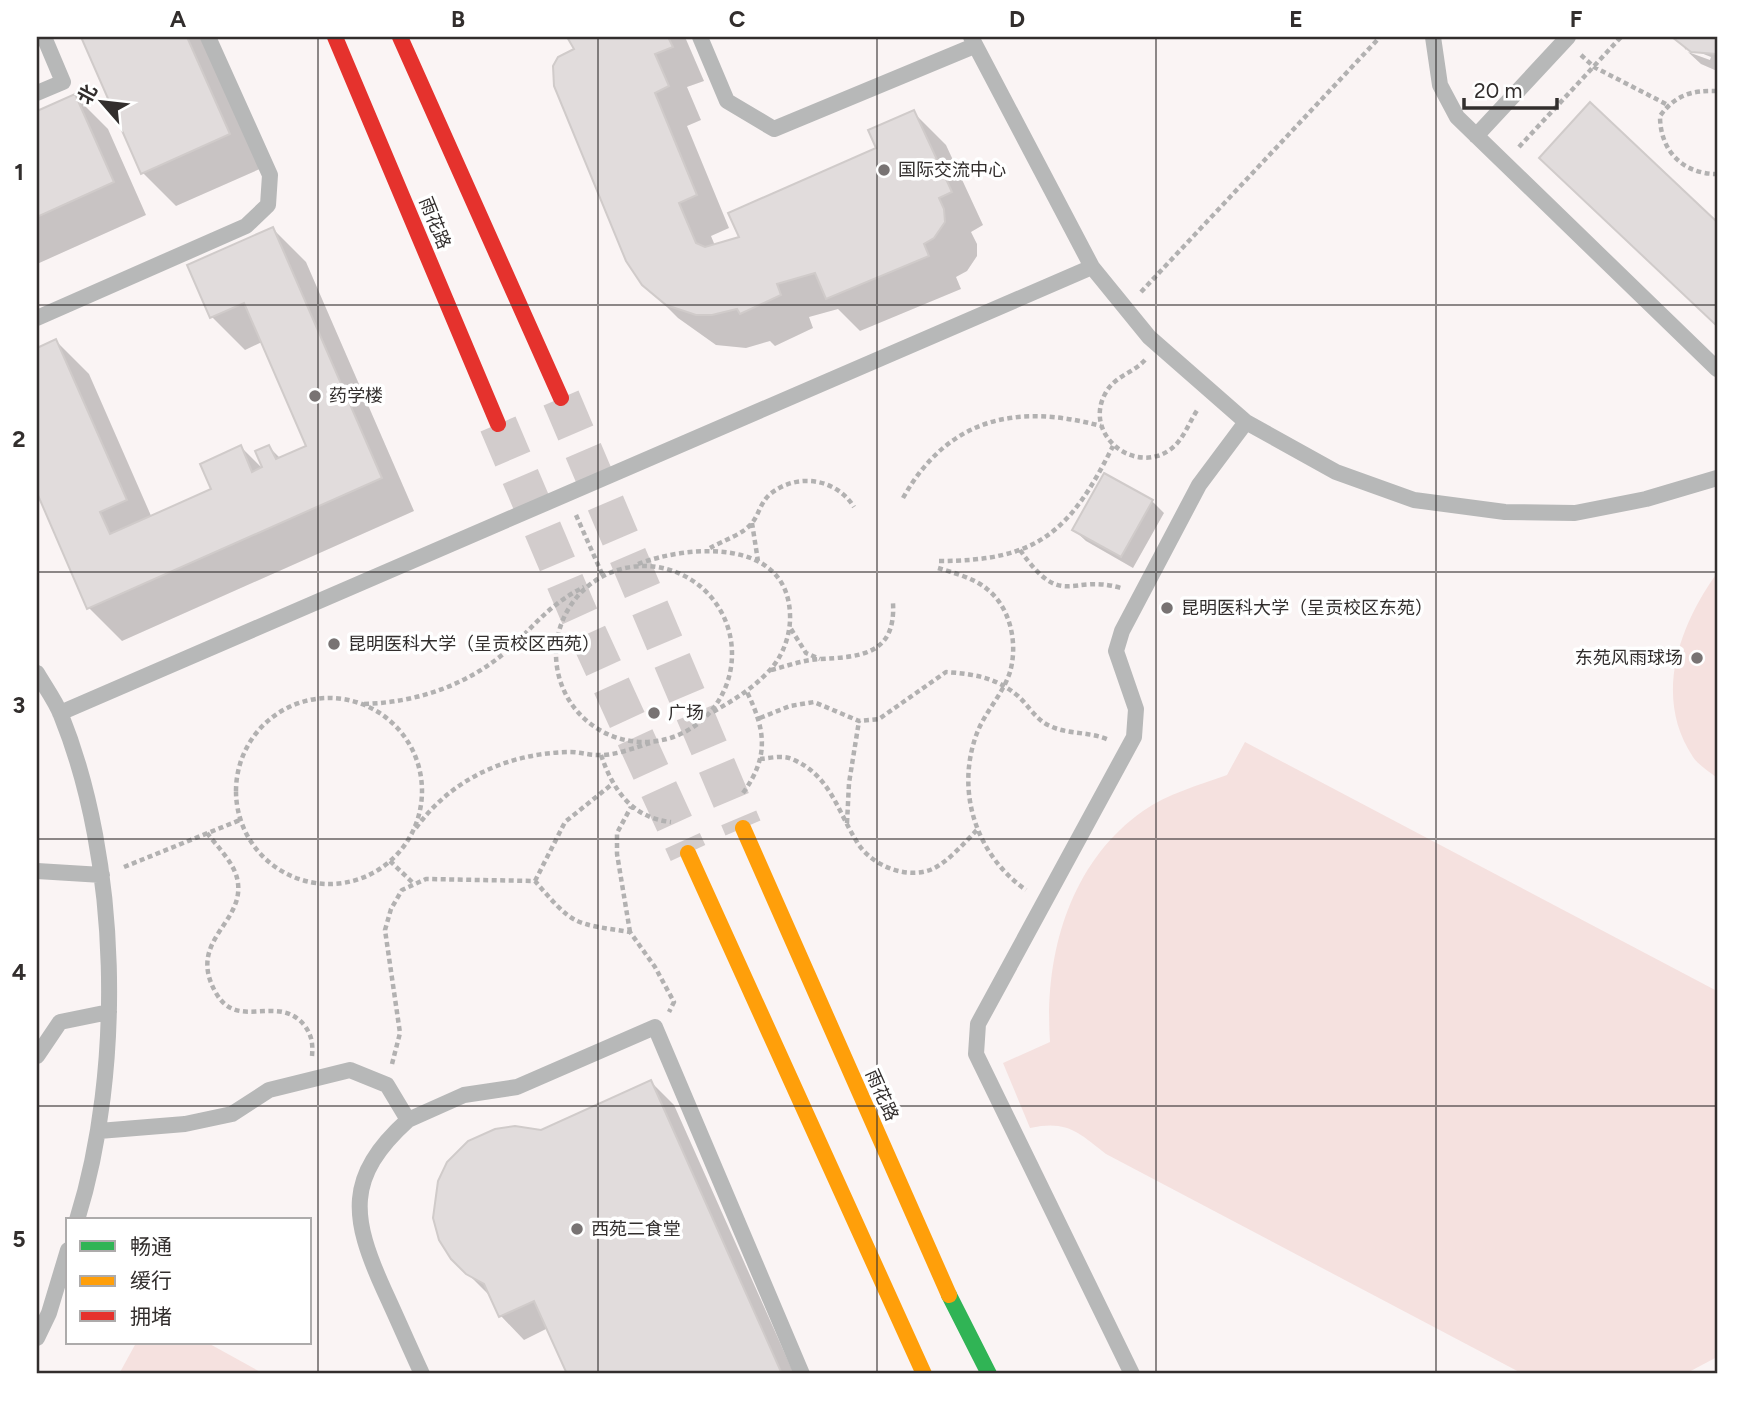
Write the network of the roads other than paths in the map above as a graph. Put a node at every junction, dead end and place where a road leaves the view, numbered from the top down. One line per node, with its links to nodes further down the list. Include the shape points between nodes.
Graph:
1 (44, 37): 9 (lane, via 63,82)
2 (208, 37): 12 (lane, via 270,174 268,205 246,226)
3 (335, 37): 16 (street, 雨花路)
4 (400, 37): 14 (street)
5 (700, 37): 8 (lane, via 727,101 774,129)
6 (1433, 37): 10 (lane, via 1440,85 1457,117)
7 (1568, 37): 10 (lane)
8 (972, 41): 11 (lane)
9 (37, 93)
10 (1476, 136): 13 (lane)
11 (1092, 267): 15 (lane, via 1159,346); 19 (lane)
12 (37, 318)
13 (1717, 369)
14 (561, 398)
15 (1246, 422): 17 (lane, via 1336,472 1414,500 1505,512 1575,513); 35 (lane, via 1199,485 1122,631 1116,651 1136,709 1134,737 978,1024 976,1054)
16 (498, 424)
17 (1717, 478)
18 (37, 673): 19 (lane)
19 (60, 713): 23 (lane, via 92,811)
20 (743, 828): 34 (street, 雨花路, via 962,1324)
21 (688, 853): 33 (street)
22 (37, 871): 23 (lane)
23 (102, 875): 24 (lane)
24 (109, 1013): 25 (lane, via 60,1023); 27 (lane)
25 (37, 1056)
26 (408, 1120): 27 (lane, via 387,1085 350,1070 269,1090 232,1114 185,1124); 31 (lane, via 374,1157 359,1204 366,1250); 32 (lane, via 464,1095 517,1087 655,1027)
27 (99, 1131): 28 (lane)
28 (77, 1218)
29 (66, 1256): 30 (lane)
30 (37, 1338)
31 (422, 1374)
32 (802, 1374)
33 (924, 1374)
34 (989, 1374)
35 (1132, 1374)

